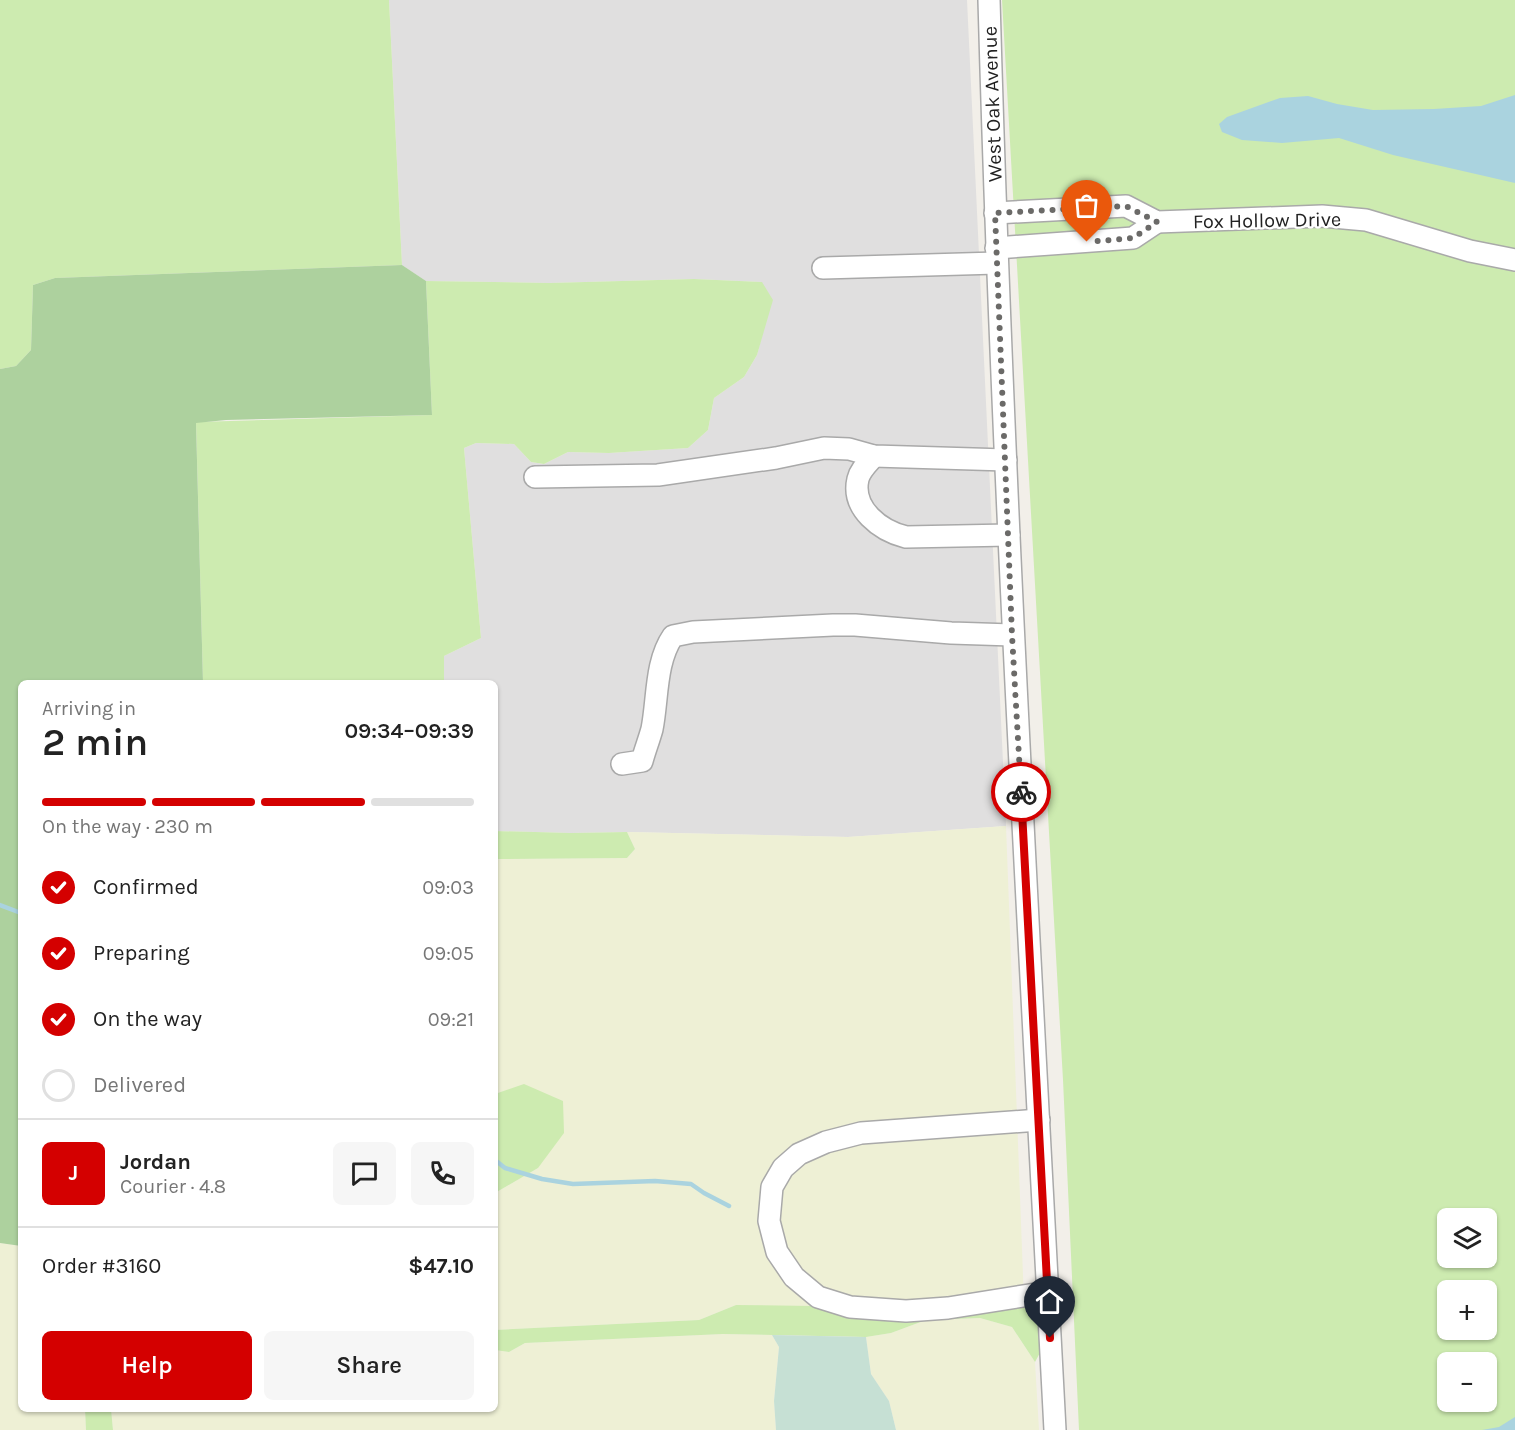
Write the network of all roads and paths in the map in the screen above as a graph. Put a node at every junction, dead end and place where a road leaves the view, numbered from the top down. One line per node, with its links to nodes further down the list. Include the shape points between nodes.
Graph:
1 (989, 0): 2 (street, West Oak Avenue)
2 (995, 213): 3 (street, Fox Hollow Drive, via 1126,206); 4 (street, West Oak Avenue)
3 (1157, 222): 4 (street, via 1133,238); 5 (street, Fox Hollow Drive, via 1322,216 1366,220)
4 (997, 256): 6 (street); 8 (street, West Oak Avenue)
5 (1515, 260)
6 (823, 268)
7 (874, 456): 8 (street); 9 (street, via 824,448 658,475); 10 (street, via 858,477 857,489 863,508 876,524 892,534)
8 (1006, 460): 10 (street, West Oak Avenue)
9 (535, 477)
10 (1009, 535): 11 (street, West Oak Avenue)
11 (1012, 635): 12 (street, via 833,625 673,636 661,667 652,729 642,761); 13 (street, West Oak Avenue)
12 (621, 764)
13 (1039, 1120): 14 (street, West Oak Avenue); 14 (street, via 861,1133 826,1142 799,1154 783,1168 772,1187 768,1221 777,1252 794,1277 818,1297 850,1307 906,1311 948,1308)
14 (1048, 1292): 15 (street, West Oak Avenue)
15 (1055, 1430)

